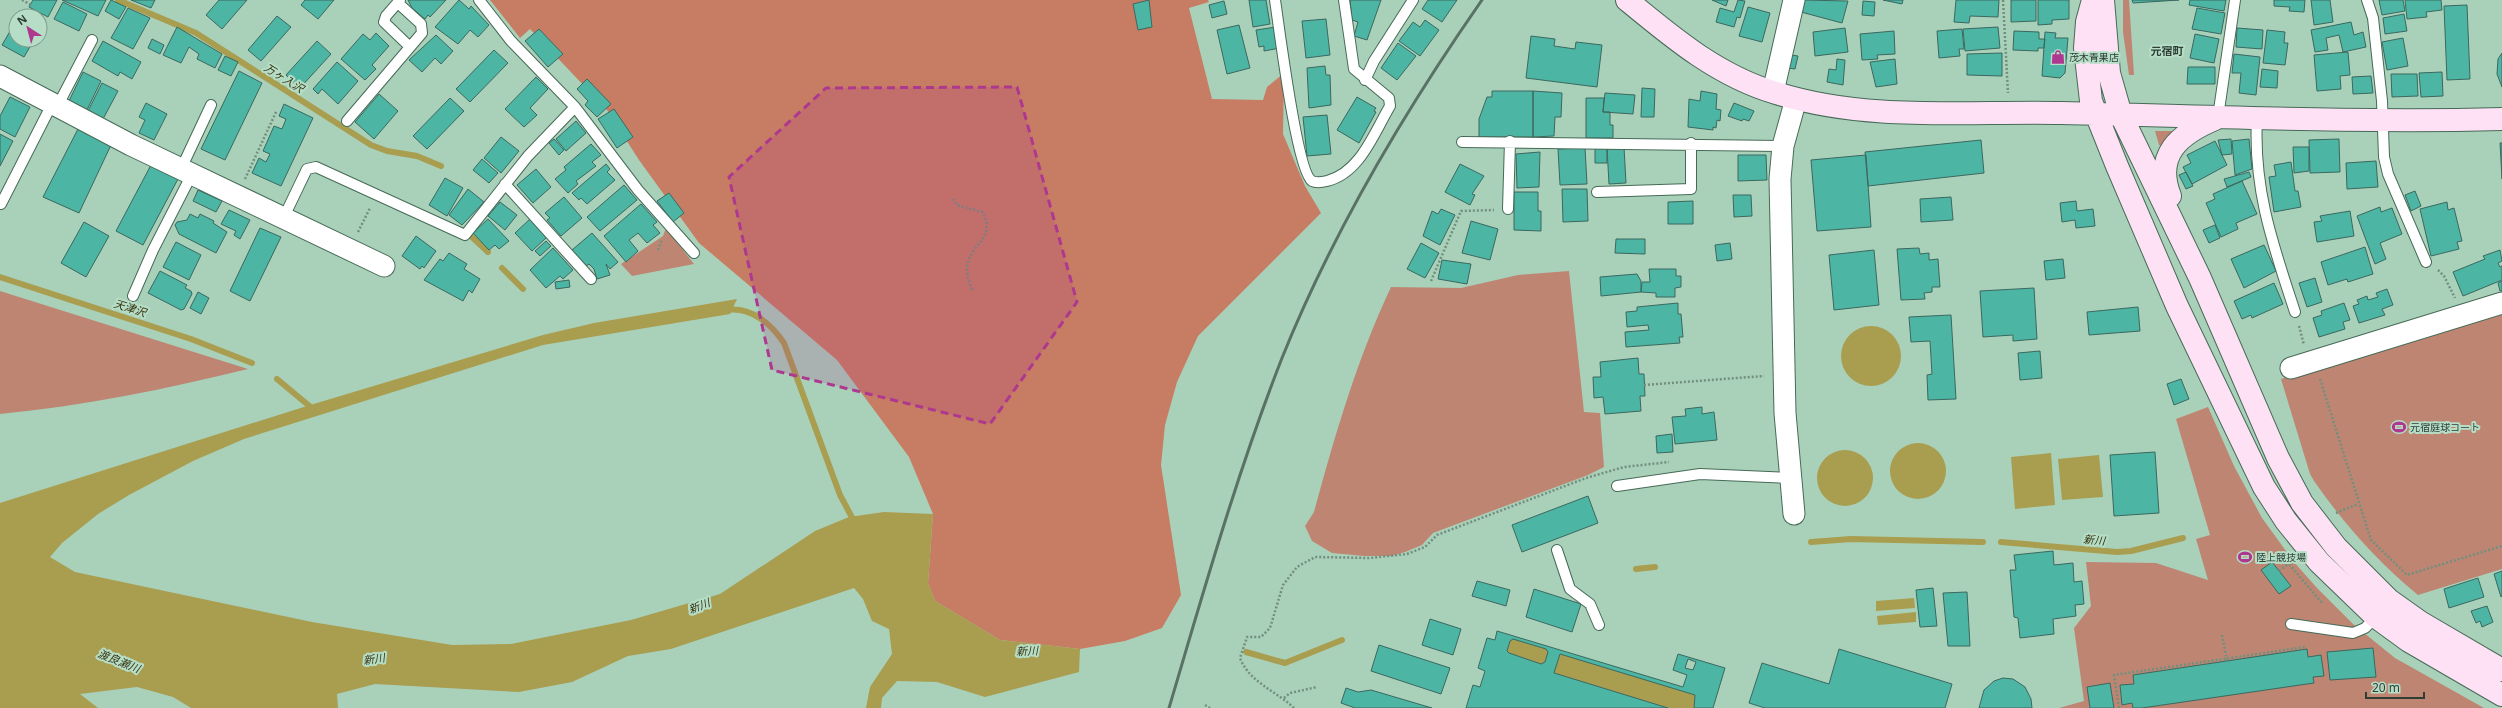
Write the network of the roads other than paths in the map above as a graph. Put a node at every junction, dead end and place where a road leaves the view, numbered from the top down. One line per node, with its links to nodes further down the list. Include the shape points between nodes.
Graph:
1 (479, 0): 20 (lane, via 511,41)
2 (1275, 0): 15 (lane, via 1299,150 1309,178 1314,182 1332,180 1352,168 1390,106 1389,98)
3 (1344, 0): 15 (lane, via 1352,64)
4 (1412, 0): 15 (lane)
5 (1627, 0): 16 (street, via 1694,53 1736,77)
6 (1793, 0): 16 (street)
7 (2093, 0): 21 (street, via 2087,22 2086,48 2091,101)
8 (2103, 0): 22 (street, via 2109,73)
9 (2235, 0): 23 (lane)
10 (2367, 0): 25 (lane, via 2373,18)
11 (399, 1): 13 (lane, via 422,27 422,32); 13 (lane, via 384,22)
12 (92, 40): 18 (lane)
13 (410, 47): 27 (lane)
14 (0, 76): 18 (street)
15 (1365, 80)
16 (1773, 92): 17 (street)
17 (1796, 99): 21 (street, via 1887,112); 31 (street)
18 (54, 105): 32 (street); 35 (lane)
19 (211, 105): 32 (lane)
20 (575, 107): 33 (lane); 38 (lane, via 638,190)
21 (2096, 114): 22 (street); 52 (street, via 2177,306 2264,487 2286,521 2318,562)
22 (2121, 115): 23 (street); 41 (street)
23 (2218, 117): 24 (street); 41 (street, via 2179,138 2168,155 2164,173 2167,189 2185,231)
24 (2257, 118): 25 (street); 45 (lane, via 2261,197 2267,226)
25 (2382, 119): 26 (street); 39 (lane, via 2384,157 2388,174)
26 (2502, 119)
27 (347, 120)
28 (1462, 142): 29 (lane)
29 (1510, 142): 30 (lane); 36 (lane)
30 (1691, 143): 31 (lane); 34 (lane, via 1691,189)
31 (1783, 146): 47 (street, via 1780,180 1784,383)
32 (186, 172): 37 (street); 43 (lane)
33 (505, 184): 37 (lane, via 465,234 312,167 307,170); 42 (lane)
34 (1597, 192)
35 (2, 204)
36 (1508, 209)
37 (283, 219): 40 (street)
38 (694, 254)
39 (2426, 262)
40 (384, 266)
41 (2200, 278): 51 (street, via 2278,458 2298,496 2317,525 2336,547)
42 (591, 279)
43 (133, 296)
44 (2502, 303): 46 (street)
45 (2296, 315)
46 (2292, 368)
47 (1790, 478): 48 (lane, via 1700,474); 49 (street)
48 (1617, 486)
49 (1794, 514)
50 (1557, 550): 53 (lane, via 1570,589 1590,604)
51 (2390, 600): 52 (lane); 55 (street, via 2420,622)
52 (2376, 617): 54 (lane, via 2361,631 2353,633); 56 (street, via 2409,641)
53 (1599, 624)
54 (2291, 624)
55 (2502, 670)
56 (2502, 695)

